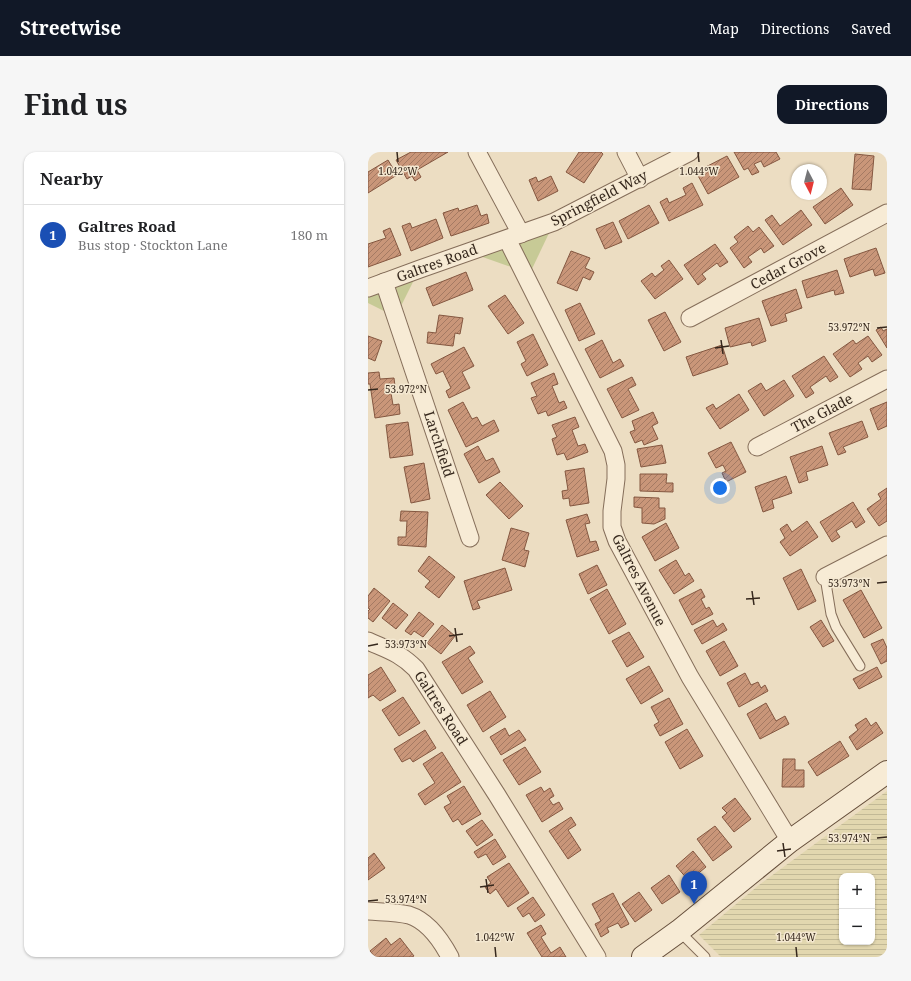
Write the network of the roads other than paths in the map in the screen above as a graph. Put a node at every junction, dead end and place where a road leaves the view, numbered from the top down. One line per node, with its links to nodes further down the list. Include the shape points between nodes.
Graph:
1 (477, 152): 6 (street, Galtres Avenue)
2 (626, 152): 4 (street)
3 (690, 152): 4 (street, Springfield Way)
4 (640, 178): 6 (street, Springfield Way, via 554,222)
5 (887, 213): 9 (street, Cedar Grove)
6 (514, 236): 7 (street, Galtres Road); 18 (street, Galtres Avenue, via 613,451 616,479 612,527 617,541 690,677)
7 (384, 282): 8 (street, Galtres Road); 12 (street, Larchfield)
8 (368, 288)
9 (690, 318)
10 (887, 379): 11 (street, The Glade)
11 (757, 447)
12 (470, 538)
13 (887, 544): 14 (street)
14 (825, 577): 16 (lane, via 831,614 836,627)
15 (368, 642): 22 (street, Galtres Road, via 395,652 416,669)
16 (860, 666)
17 (887, 772): 18 (street)
18 (790, 841): 20 (street)
19 (368, 911): 21 (street, via 409,915 422,922 435,934)
20 (679, 931): 23 (street); 24 (lane)
21 (450, 957)
22 (598, 957)
23 (643, 957)
24 (705, 957)

